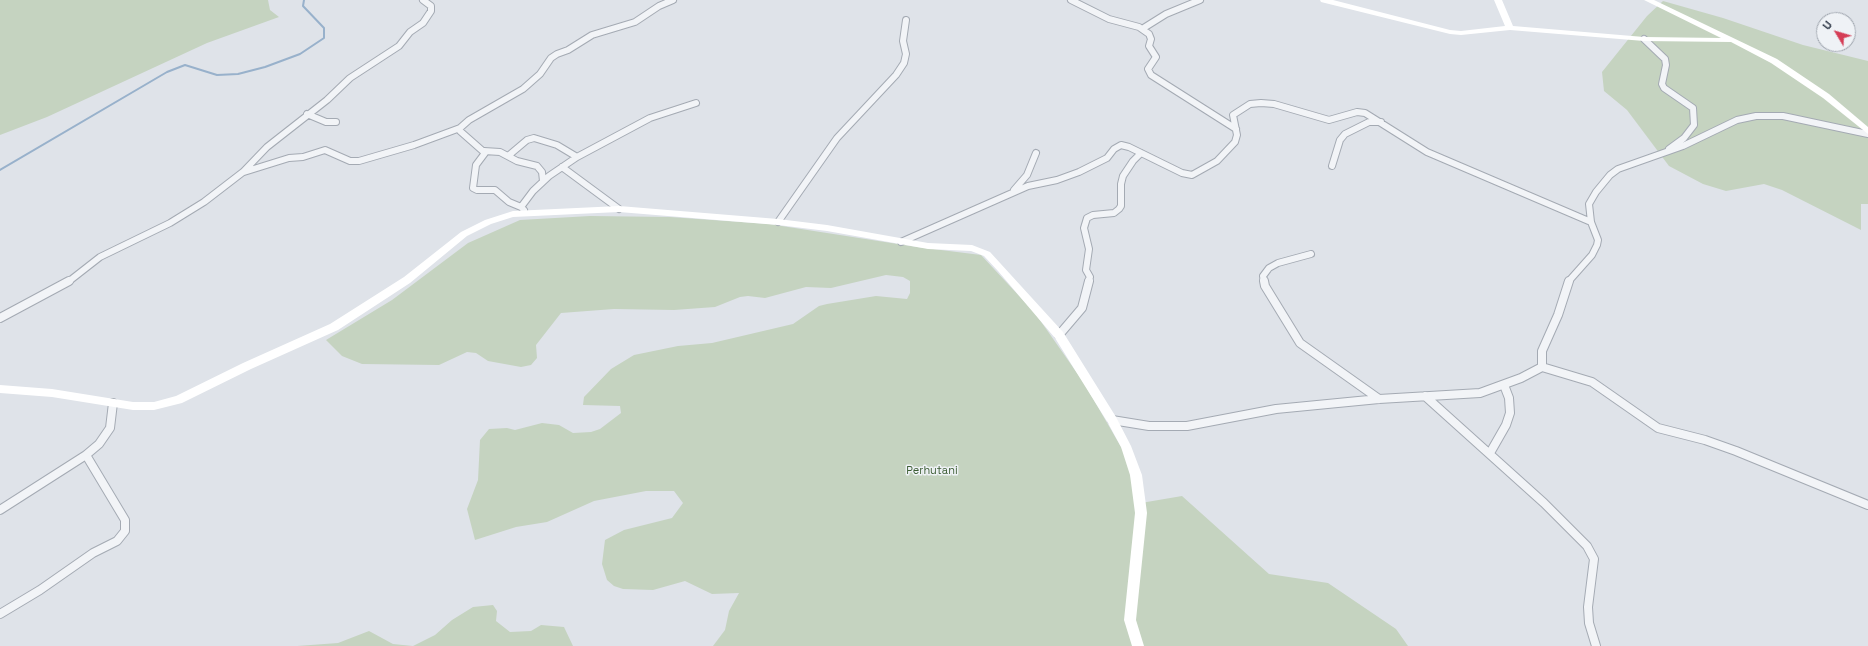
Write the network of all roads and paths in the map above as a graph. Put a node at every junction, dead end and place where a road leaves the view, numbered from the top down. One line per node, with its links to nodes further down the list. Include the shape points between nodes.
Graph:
1 (423, 0): 14 (street, via 431,6 431,11 423,23 410,32 399,46 359,71)
2 (673, 0): 17 (street, via 635,22 592,35 557,54 523,89 469,120)
3 (1071, 0): 10 (street, via 1109,19)
4 (1200, 0): 10 (street, via 1166,14)
5 (1324, 0): 9 (street, via 1450,32)
6 (1498, 0): 9 (street)
7 (1648, 0): 12 (street)
8 (906, 20): 33 (street, via 904,63 888,85 837,138)
9 (1510, 28): 11 (street)
10 (1142, 29): 18 (street, via 1150,36 1149,46 1156,57 1148,69 1151,75)
11 (1644, 39): 12 (street); 23 (street, via 1665,59 1662,84 1664,88 1693,108 1692,128 1684,138)
12 (1733, 40): 19 (street, via 1774,61 1805,82 1837,105)
13 (696, 103): 25 (street, via 650,118)
14 (307, 114): 15 (street, via 326,122); 28 (street, via 267,146)
15 (336, 122)
16 (1383, 123): 18 (street, via 1362,112 1329,120 1274,104 1261,103 1250,104 1234,114 1232,118); 26 (street, via 1369,122 1345,134 1340,140); 34 (street, via 1427,152)
17 (460, 128): 20 (street, via 460,131); 28 (street, via 359,161 325,150)
18 (1236, 129): 22 (street, via 1236,139 1226,153 1204,170 1192,175 1182,173)
19 (1868, 133): 23 (street, via 1795,118 1765,115 1737,120)
20 (484, 151): 24 (street, via 496,151); 32 (street, via 485,155 476,165 473,188 494,190)
21 (1036, 153): 30 (street, via 1027,175)
22 (1141, 153): 30 (street, via 1121,145 1107,158 1079,172); 38 (street, via 1123,176 1119,209 1114,213 1087,218 1084,232 1089,250 1086,270 1090,277 1085,301)
23 (1664, 153): 34 (street, via 1618,169 1610,175 1589,204)
24 (508, 156): 25 (street, via 527,140 534,138 557,145); 29 (street, via 537,166 542,172)
25 (577, 157): 27 (street)
26 (1332, 166)
27 (562, 167): 29 (street); 31 (street)
28 (243, 172): 37 (street, via 204,202 170,223 100,257 66,284)
29 (543, 181): 32 (street, via 528,196)
30 (1011, 193): 35 (street)
31 (619, 209): 32 (street); 33 (street)
32 (524, 210): 44 (street, via 475,228 448,246 407,280 345,321 241,368 188,396 154,406)
33 (778, 222): 35 (street)
34 (1591, 222): 39 (street, via 1598,240 1592,255 1567,284 1558,315 1542,351)
35 (901, 242): 38 (street, via 936,247 972,248 987,254)
36 (1311, 254): 43 (street, via 1269,268 1263,276 1265,286 1300,343)
37 (0, 318)
38 (1059, 335): 45 (street)
39 (1542, 367): 40 (street); 48 (street, via 1592,382 1658,428 1730,449)
40 (1504, 385): 42 (street, via 1480,393); 46 (street, via 1509,398 1510,413)
41 (0, 390): 44 (street, via 52,393)
42 (1425, 396): 43 (street); 46 (street)
43 (1379, 400): 45 (street, via 1276,409 1175,427)
44 (113, 403): 47 (street, via 110,428 99,444)
45 (1112, 420): 51 (street, via 1132,460 1140,495 1141,513 1130,620)
46 (1490, 453): 52 (street, via 1581,538 1591,552 1594,559 1588,607 1589,623)
47 (86, 455): 49 (street); 50 (street, via 125,520 125,531 117,541 93,553)
48 (1868, 505)
49 (0, 510)
50 (0, 614)
51 (1138, 646)
52 (1596, 646)

